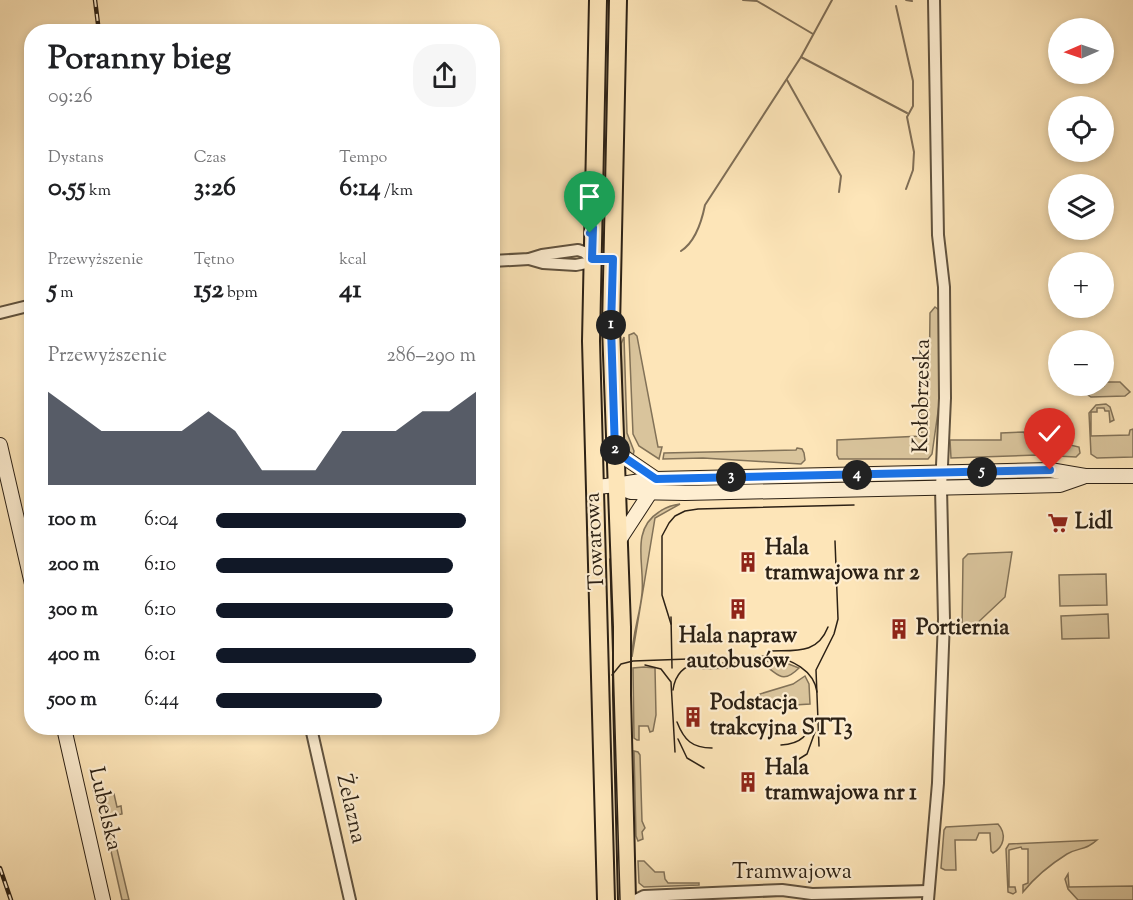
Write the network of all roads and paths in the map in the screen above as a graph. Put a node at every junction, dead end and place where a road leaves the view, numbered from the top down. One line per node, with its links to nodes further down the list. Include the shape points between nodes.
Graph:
1 (598, 0): 4 (main road, Towarowa)
2 (618, 0): 6 (main road, Towarowa)
3 (934, 0): 14 (street, Kołobrzeska, via 938,235 944,287)
4 (593, 227): 5 (street); 9 (main road, Towarowa)
5 (576, 250): 7 (street); 9 (street, via 584,252)
6 (613, 259): 9 (street); 13 (main road, Towarowa)
7 (529, 260): 8 (street); 9 (street)
8 (500, 261)
9 (584, 262): 19 (main road, Towarowa, via 591,289)
10 (24, 307): 11 (street)
11 (0, 313)
12 (0, 445): 23 (main road)
13 (615, 451): 17 (main road); 18 (main road, Towarowa)
14 (941, 472): 15 (main road, via 1050,470); 17 (main road); 20 (street, Kołobrzeska)
15 (1085, 476): 16 (main road); 20 (main road, via 1060,484)
16 (1133, 476)
17 (656, 479): 18 (main road)
18 (616, 486): 19 (main road); 21 (main road); 22 (main road, Towarowa)
19 (595, 487): 30 (main road, Towarowa)
20 (941, 488): 21 (main road); 26 (street, Kołobrzeska, via 943,677)
21 (650, 493): 22 (main road)
22 (618, 542): 31 (main road, Towarowa)
23 (24, 549)
24 (66, 735): 28 (main road, Lubelska)
25 (313, 735): 29 (street, Żelazna)
26 (928, 896): 27 (street, Tramwajowa, via 782,890 683,893)
27 (652, 898): 32 (street, Tramwajowa)
28 (103, 900)
29 (350, 900)
30 (606, 900)
31 (627, 900)
32 (636, 900)

